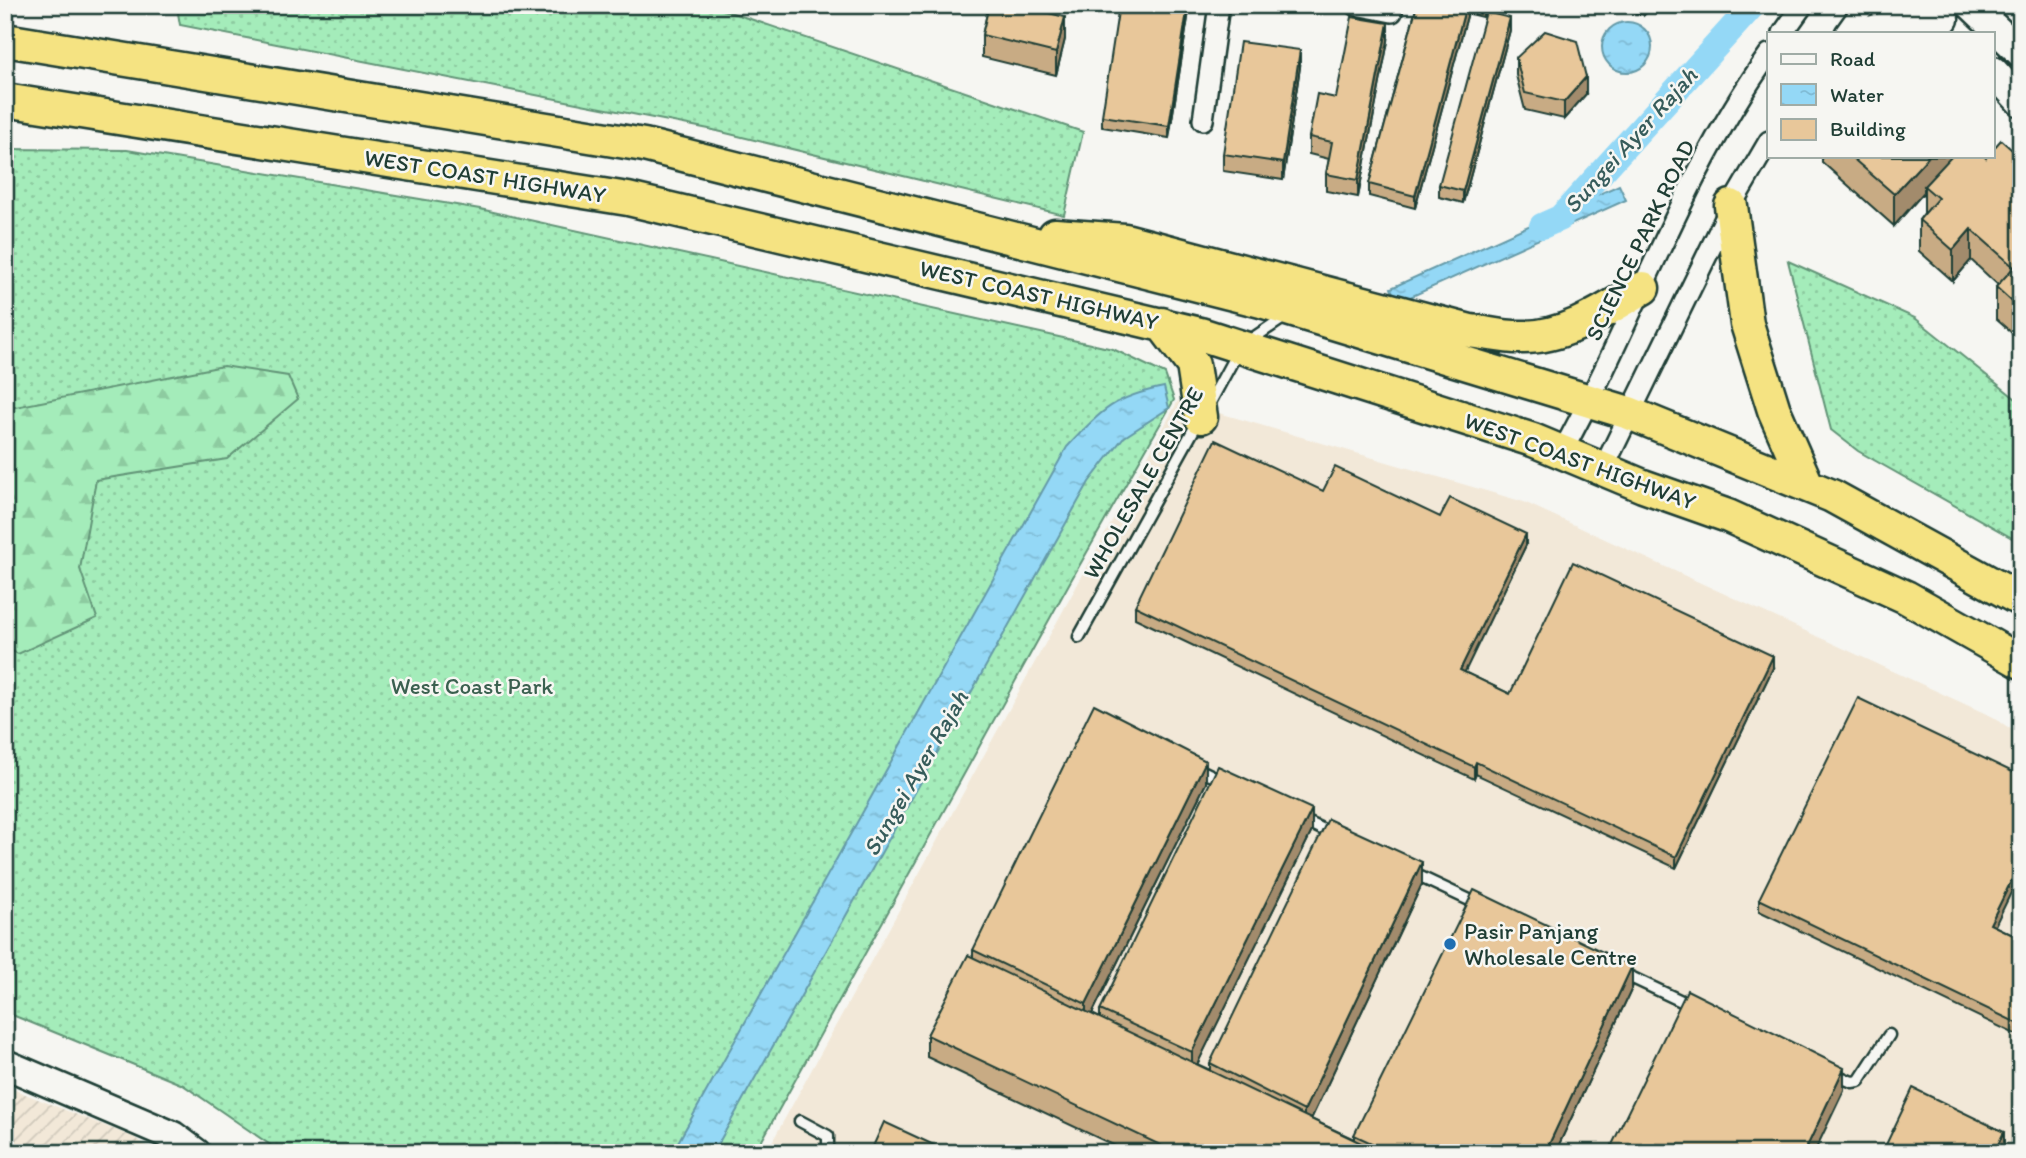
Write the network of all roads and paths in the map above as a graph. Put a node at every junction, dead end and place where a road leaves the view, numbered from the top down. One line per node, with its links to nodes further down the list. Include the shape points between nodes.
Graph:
1 (1219, 5): 17 (street)
2 (1356, 5): 6 (street)
3 (1803, 5): 8 (street)
4 (1865, 5): 9 (street)
5 (1976, 7): 12 (main road)
6 (1392, 12)
7 (1944, 19): 10 (main road)
8 (1784, 32)
9 (1846, 32)
10 (1866, 32)
11 (5, 40): 20 (highway, WEST COAST HIGHWAY, via 644,145)
12 (2021, 53)
13 (1767, 57): 21 (street, SCIENCE PARK ROAD, via 1701,168)
14 (1994, 72): 16 (main road)
15 (5, 100): 23 (highway, WEST COAST HIGHWAY, via 628,199)
16 (2021, 102)
17 (1203, 120)
18 (1767, 144): 19 (street)
19 (1731, 206): 26 (street); 30 (highway, via 1747,324 1774,410)
20 (994, 234): 21 (highway, via 1125,240 1470,331 1525,338 1593,317); 22 (highway, WEST COAST HIGHWAY)
21 (1643, 288): 25 (street, SCIENCE PARK ROAD)
22 (1293, 312): 24 (lane); 25 (highway, WEST COAST HIGHWAY)
23 (1162, 324): 24 (highway, WEST COAST HIGHWAY); 27 (highway, via 1193,365)
24 (1240, 347): 27 (lane, WHOLESALE CENTRE); 28 (highway, WEST COAST HIGHWAY)
25 (1591, 400): 26 (highway, WEST COAST HIGHWAY); 28 (street, SCIENCE PARK ROAD)
26 (1629, 413): 29 (street); 30 (highway, WEST COAST HIGHWAY)
27 (1201, 417): 32 (lane, WHOLESALE CENTRE)
28 (1562, 452): 29 (highway, WEST COAST HIGHWAY)
29 (1604, 467): 33 (highway, WEST COAST HIGHWAY, via 1728,516 1906,597)
30 (1807, 485): 31 (highway, WEST COAST HIGHWAY)
31 (2021, 600)
32 (1079, 637)
33 (2021, 662)
34 (1180, 760): 35 (lane)
35 (1240, 789)
36 (1287, 812): 37 (lane)
37 (1344, 840)
38 (1401, 867): 39 (lane)
39 (1487, 908)
40 (1611, 967): 41 (lane)
41 (1698, 1009)
42 (1889, 1035): 44 (lane, via 1859,1081)
43 (5, 1064): 46 (main road, via 173,1136)
44 (1822, 1068)
45 (800, 1121): 47 (lane, via 828,1136)
46 (196, 1153)
47 (828, 1153)

